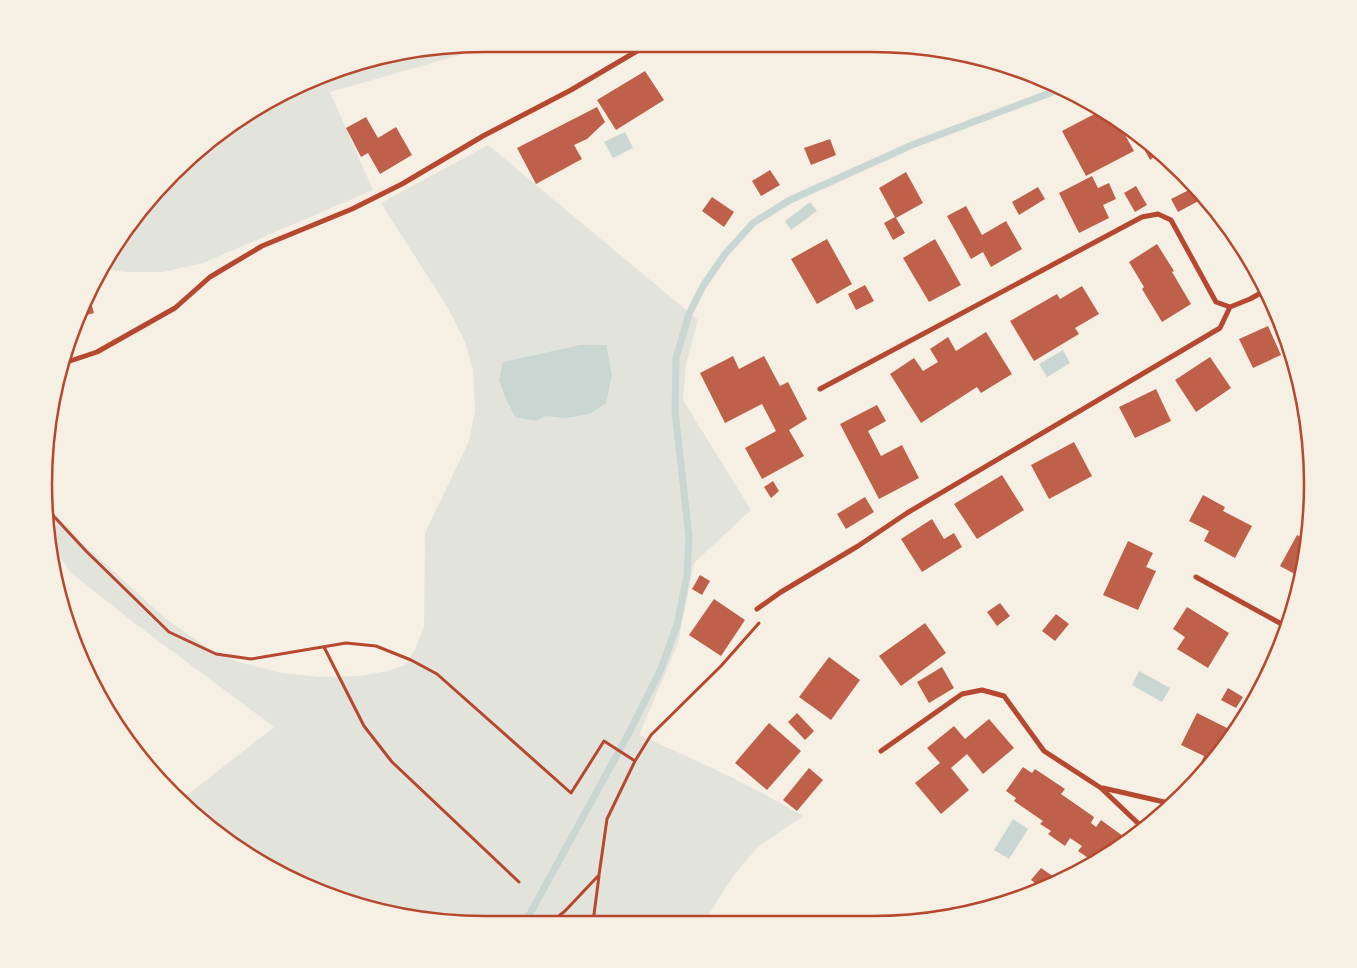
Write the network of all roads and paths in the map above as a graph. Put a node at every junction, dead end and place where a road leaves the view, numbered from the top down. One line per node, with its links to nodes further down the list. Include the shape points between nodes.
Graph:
1 (635, 52): 4 (street, via 402,184 352,209 262,246 210,277 175,308 97,352)
2 (1260, 293): 3 (street)
3 (1230, 307): 5 (street, via 1216,302 1170,220 1158,214 1142,218); 8 (street, via 1220,328 907,513)
4 (70, 361)
5 (820, 389)
6 (53, 516): 10 (path, via 169,632 216,654 251,659)
7 (1196, 577): 9 (street)
8 (757, 609): 12 (path, via 760,622 651,735)
9 (1282, 624)
10 (324, 647): 12 (path, via 346,643 376,646 437,674 571,793 604,741); 17 (path, via 364,726 392,762)
11 (881, 751): 13 (street, via 962,694 982,690 1004,696 1044,751)
12 (635, 761): 16 (path, via 607,819)
13 (1101, 788): 14 (street); 15 (street)
14 (1164, 802)
15 (1139, 824)
16 (599, 875): 18 (path); 19 (path)
17 (519, 882)
18 (558, 916)
19 (594, 916)

